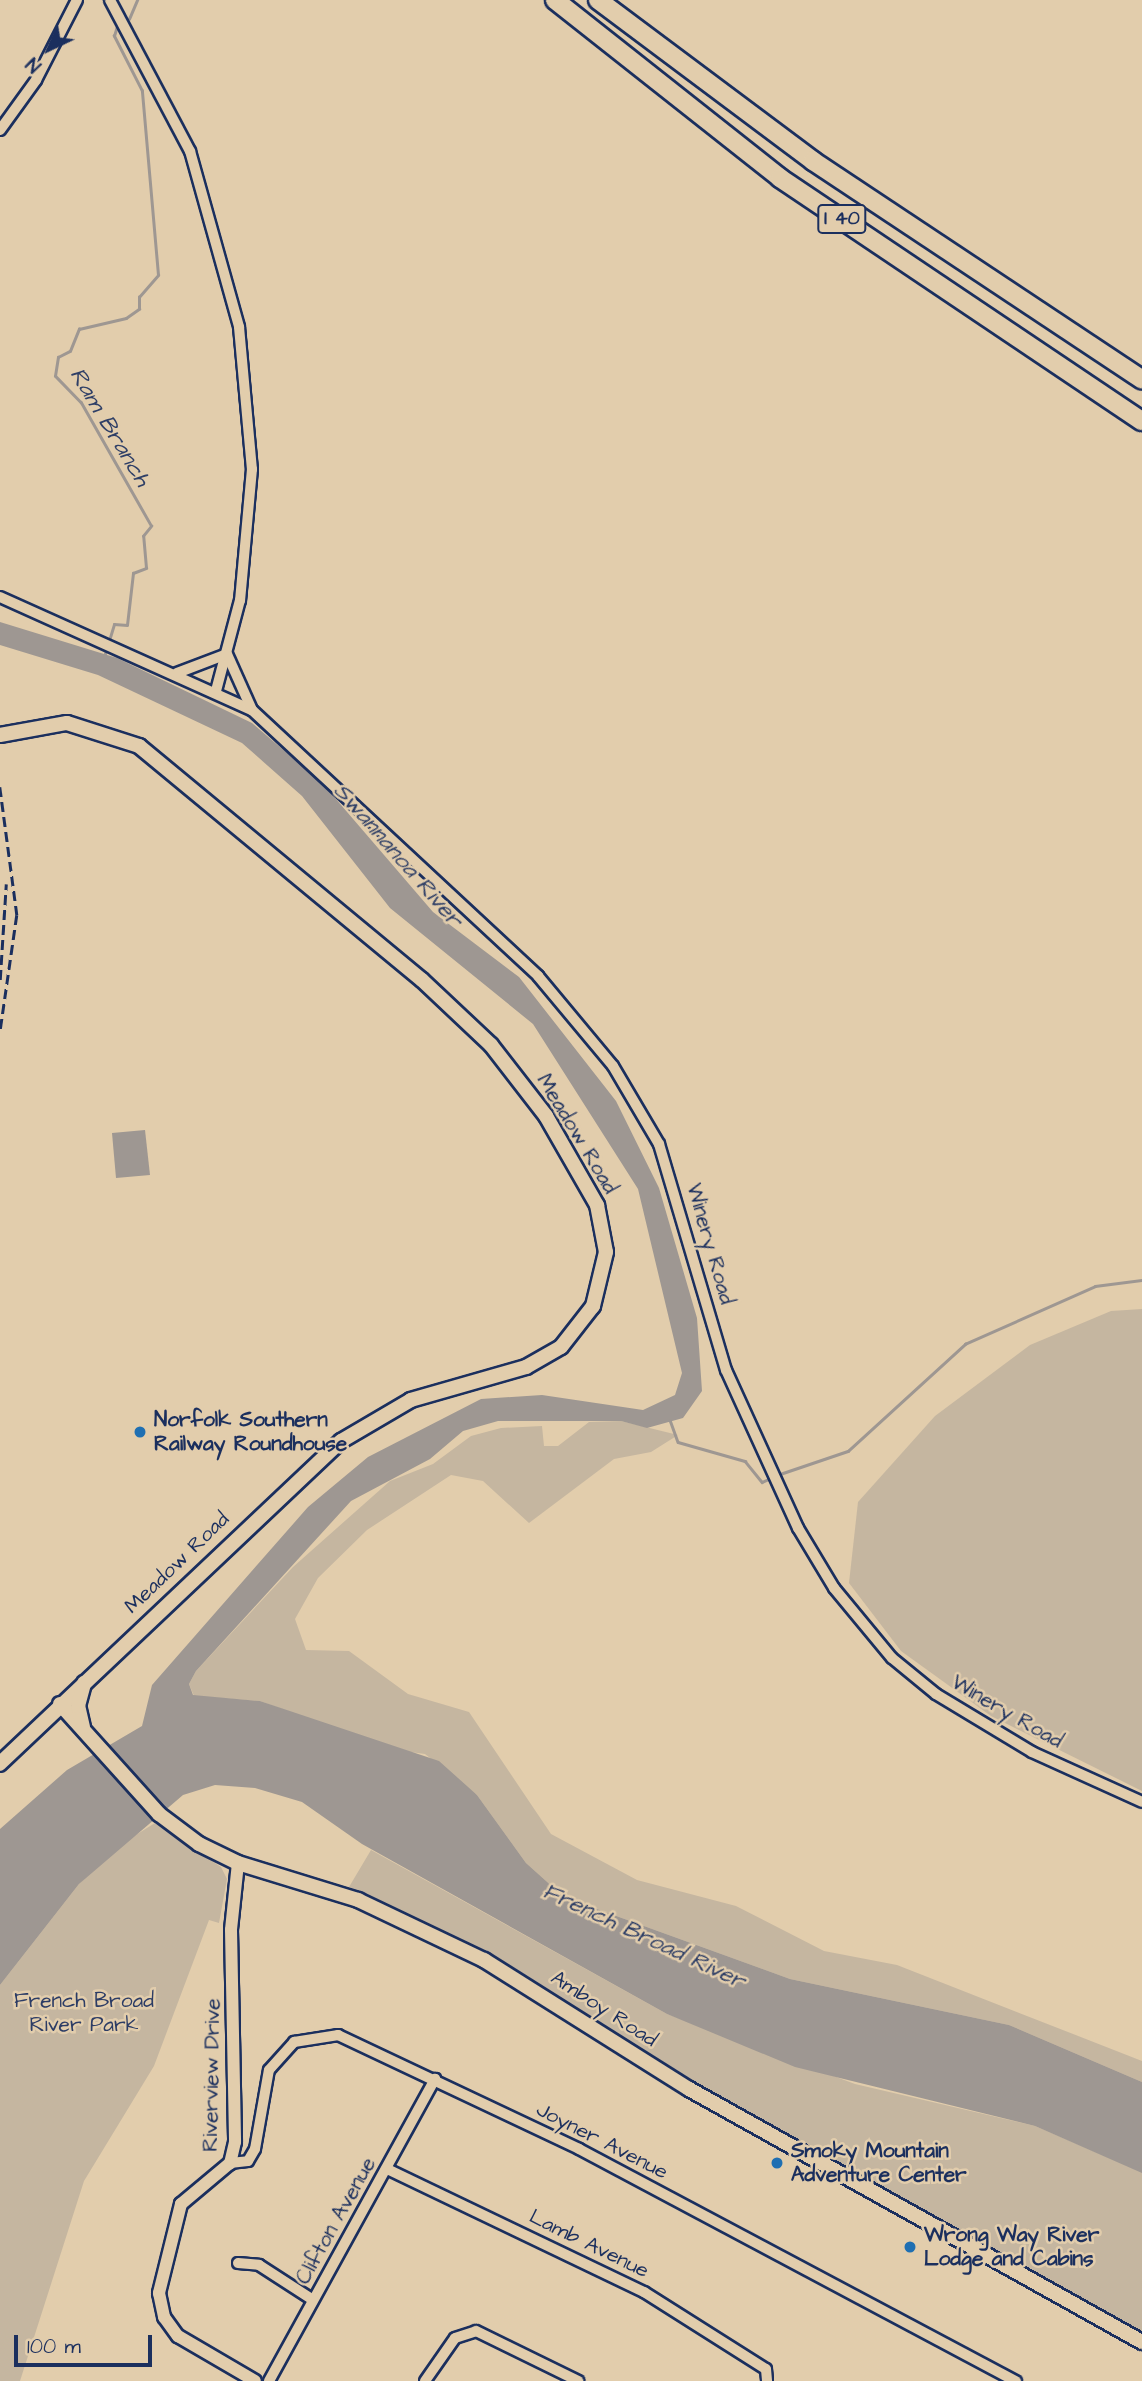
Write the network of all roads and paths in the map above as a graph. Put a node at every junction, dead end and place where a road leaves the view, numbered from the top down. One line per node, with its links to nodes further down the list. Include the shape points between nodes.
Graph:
1 (86, 0): 5 (street)
2 (555, 0): 8 (highway, I 40, via 780,178)
3 (598, 0): 7 (highway, I 40, via 813,161)
4 (110, 1): 10 (street, via 190,150 239,327 252,470 240,600)
5 (76, 4): 6 (street, via 60,39)
6 (0, 130)
7 (1142, 380)
8 (1142, 421)
9 (0, 597): 11 (street, Winery Road, via 100,644)
10 (227, 654): 11 (street); 12 (street); 13 (street)
11 (177, 673): 12 (street, Winery Road)
12 (216, 691): 13 (street, Winery Road)
13 (253, 710): 19 (street, Winery Road, via 458,896 613,1066 659,1144 726,1370 834,1588 892,1658 990,1728)
14 (0, 735): 15 (main road, Meadow Road, via 30,726 87,726 139,746 461,1015 546,1116 590,1191 606,1243 598,1296 561,1347 526,1367 411,1400 341,1441)
15 (88, 1677): 16 (main road, Meadow Road); 17 (main road, via 78,1700)
16 (60, 1704): 17 (main road, Amboy Road); 18 (main road, Meadow Road)
17 (83, 1729): 20 (main road, Amboy Road, via 159,1814 209,1850)
18 (0, 1764)
19 (1142, 1802)
20 (238, 1863): 22 (street, Riverview Drive, via 231,1930 235,2142); 26 (main road, Amboy Road, via 358,1900 484,1960 710,2101)
21 (435, 2079): 22 (street, Joyner Avenue, via 338,2035 294,2042 269,2070 255,2150 248,2161); 23 (street, Clifton Avenue); 32 (street, Joyner Avenue)
22 (230, 2163): 27 (street, Riverview Drive, via 181,2204 159,2292 164,2317 178,2336)
23 (387, 2169): 25 (street, Clifton Avenue); 31 (street, Lamb Avenue, via 644,2292 766,2369)
24 (238, 2263): 25 (street, via 259,2265)
25 (313, 2300): 28 (street, Clifton Avenue)
26 (1142, 2342)
27 (255, 2381)
28 (269, 2381)
29 (425, 2381): 30 (street, via 455,2338 476,2331)
30 (578, 2381)
31 (767, 2381)
32 (1016, 2381)

